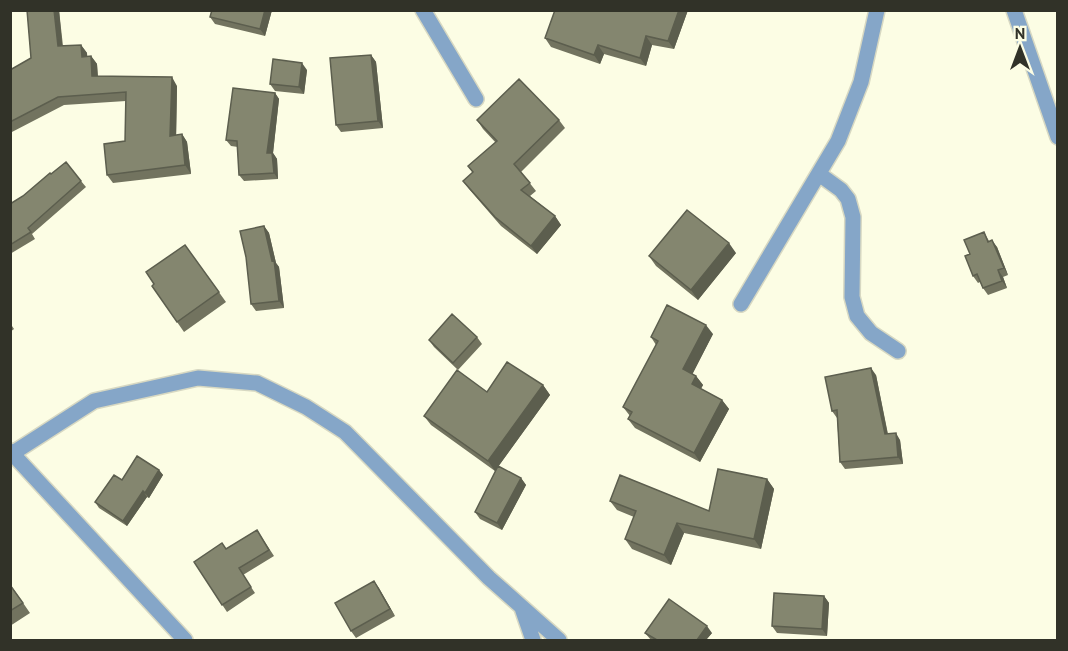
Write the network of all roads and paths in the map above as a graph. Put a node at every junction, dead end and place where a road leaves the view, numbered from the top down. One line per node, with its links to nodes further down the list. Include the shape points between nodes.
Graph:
1 (423, 10): 4 (street)
2 (877, 10): 6 (street, via 861,81 838,141)
3 (1014, 10): 5 (street)
4 (476, 99)
5 (1058, 137)
6 (819, 174): 7 (street); 8 (street, via 841,190 853,217 852,297 857,316 871,333)
7 (741, 304)
8 (897, 351)
9 (12, 452): 10 (street, via 94,401 198,378 257,383 345,432); 11 (street)
10 (522, 608): 12 (street); 13 (street)
11 (185, 640)
12 (533, 640)
13 (560, 640)

